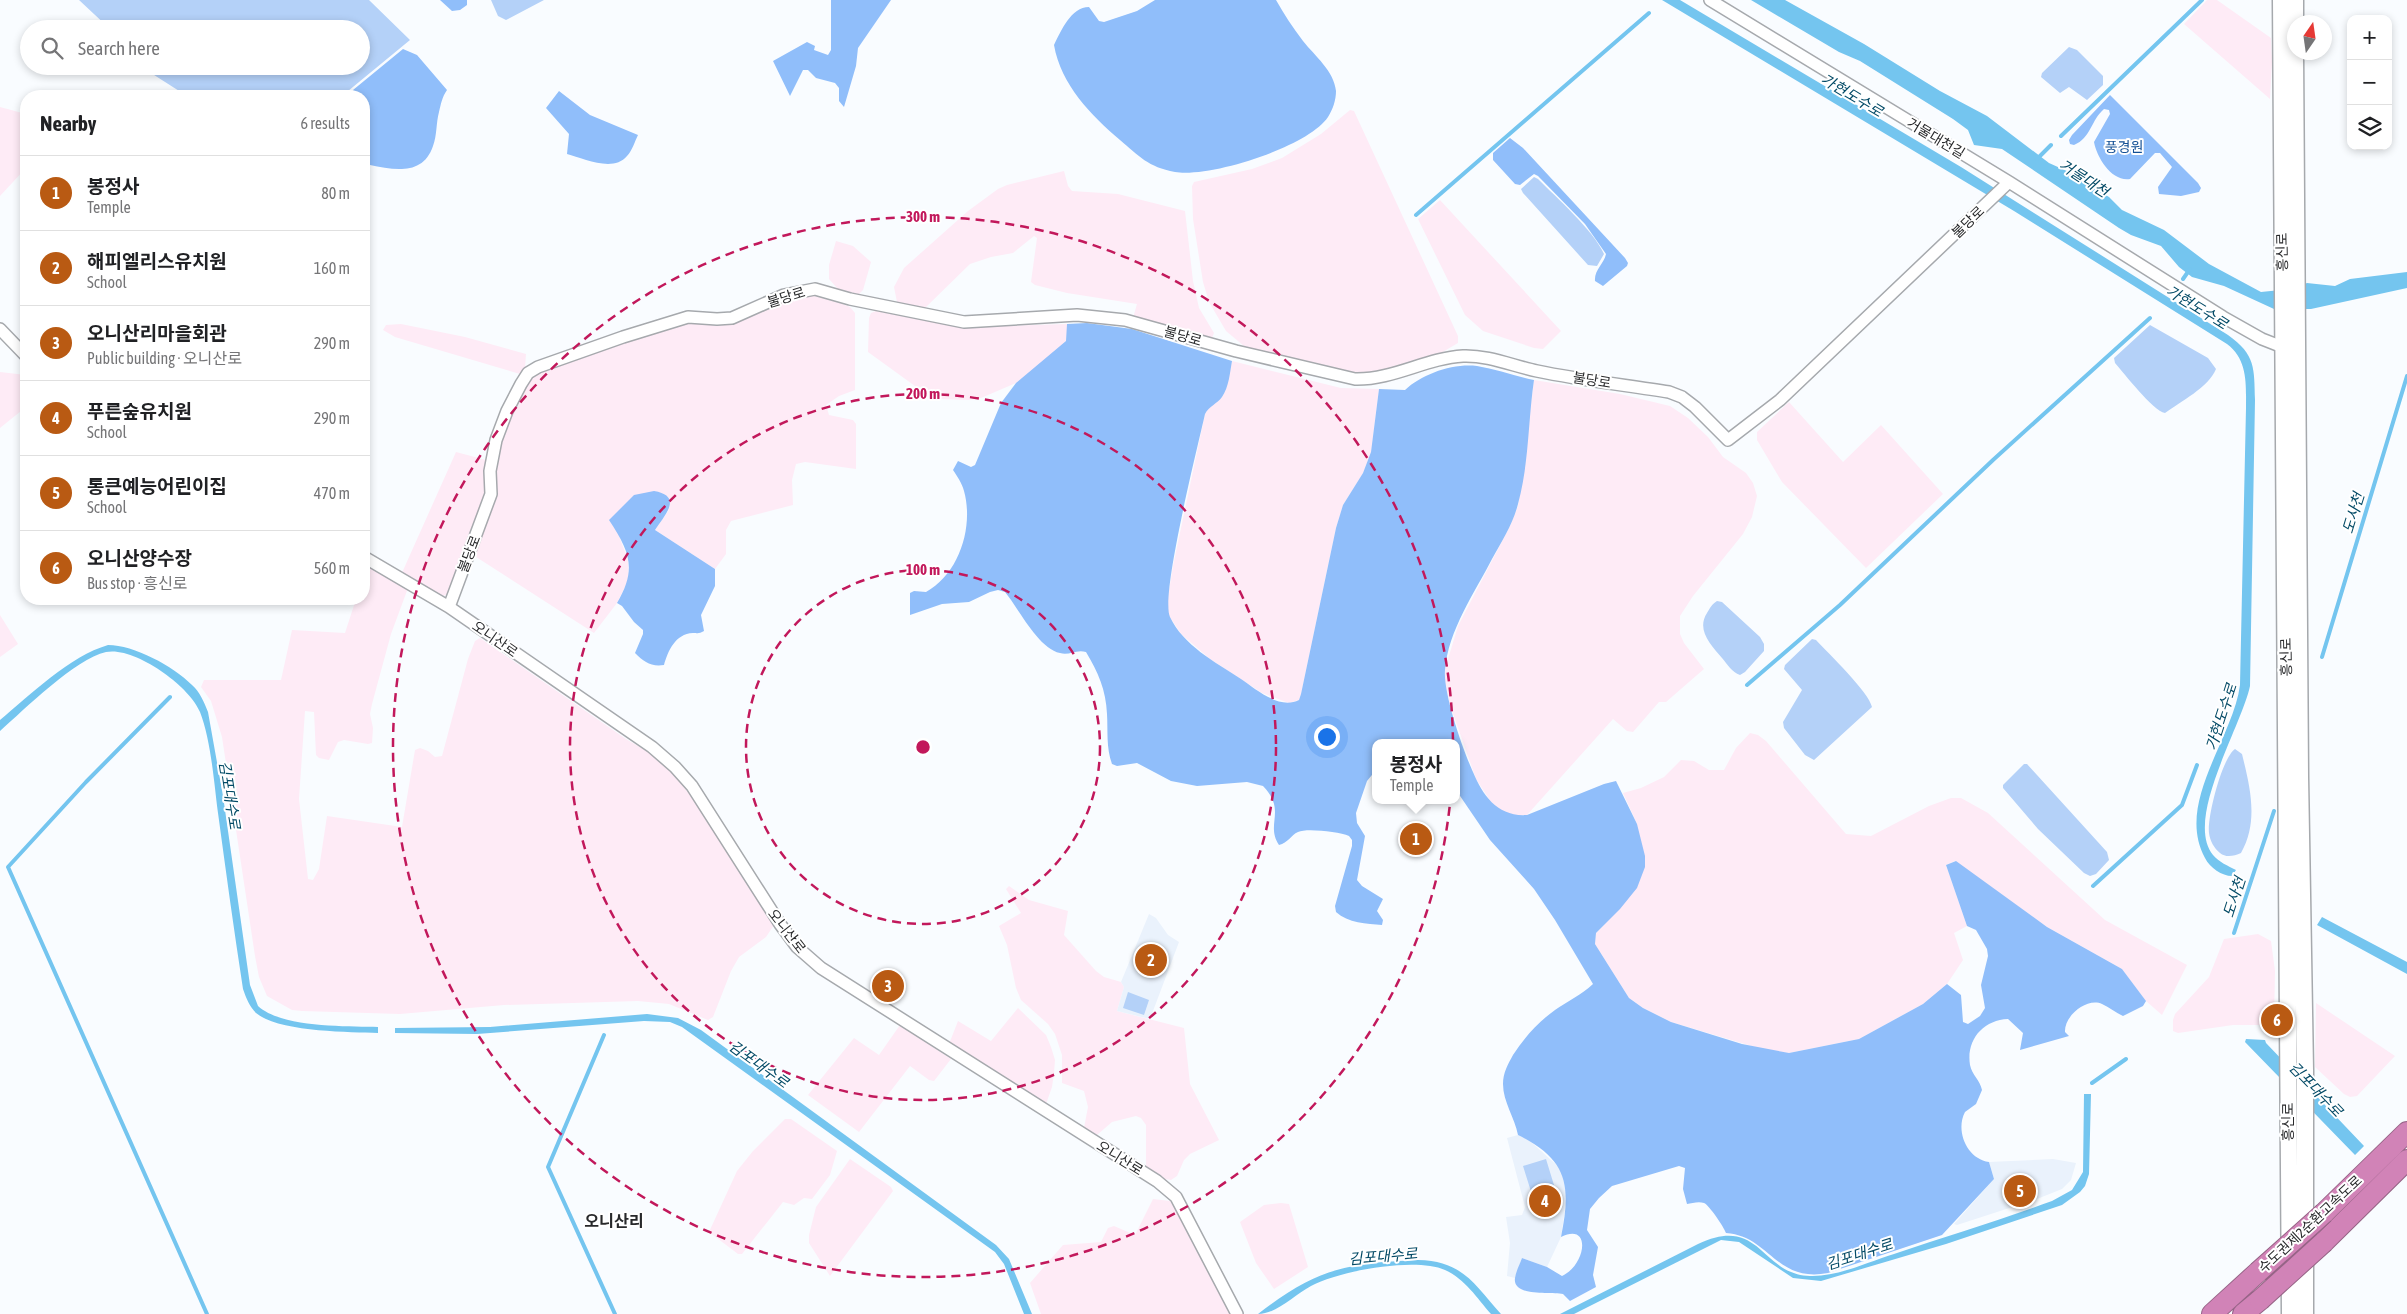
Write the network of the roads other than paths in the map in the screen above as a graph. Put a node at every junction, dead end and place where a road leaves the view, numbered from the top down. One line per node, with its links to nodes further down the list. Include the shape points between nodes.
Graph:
1 (1710, 0): 6 (street, 거물대천길)
2 (2281, 0): 7 (main road, 흥신로)
3 (2295, 0): 4 (main road)
4 (2295, 15)
5 (2295, 60): 7 (main road, 흥신로)
6 (2008, 182): 10 (street, via 2223,317 2262,339); 12 (street, 불당로, via 1780,400 1728,440 1682,397 1669,392 1538,371 1480,357 1455,357 1372,380 1356,379 1236,351 1125,320 1077,315 964,322 815,289 784,295 732,318 688,317 623,337 528,373 506,411 490,471 491,494)
7 (2290, 273): 10 (main road, 흥신로)
8 (0, 329): 9 (street)
9 (20, 350)
10 (2291, 350): 18 (main road, 흥신로); 19 (main road, 흥신로, via 2305,1070)
11 (370, 561): 12 (street, 오니산로)
12 (449, 607): 15 (street, 오니산로, via 676,767 710,812 780,924 797,947 821,968 1157,1181 1176,1197)
13 (2407, 1132): 16 (highway, 수도권제2순환고속도로, bridge, via 2324,1214)
14 (2407, 1160): 17 (highway, 수도권제2순환고속도로, bridge, via 2324,1242)
15 (1237, 1314)
16 (2212, 1314)
17 (2243, 1314)
18 (2290, 1314)
19 (2305, 1314)

